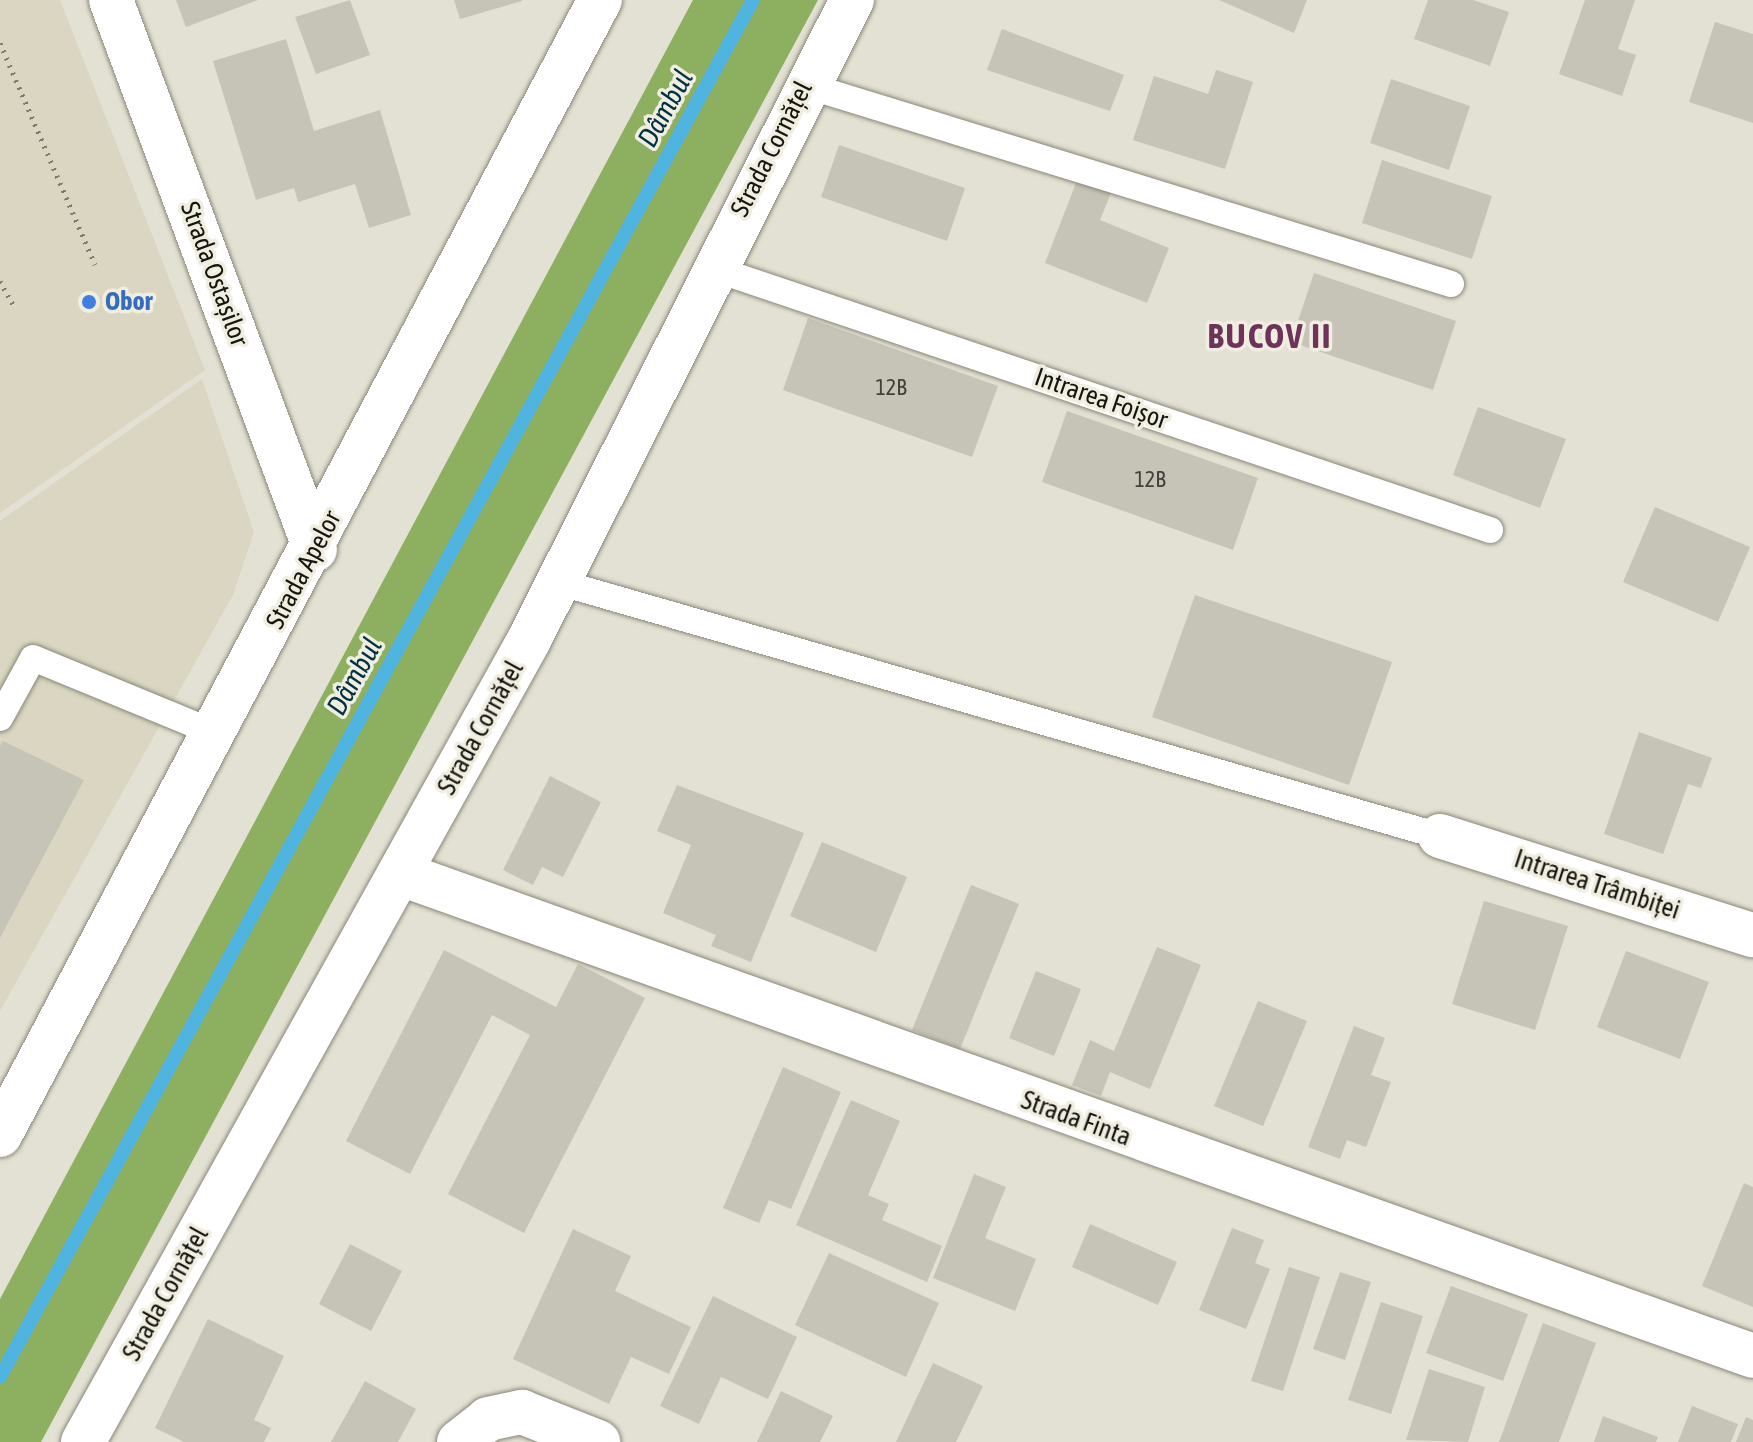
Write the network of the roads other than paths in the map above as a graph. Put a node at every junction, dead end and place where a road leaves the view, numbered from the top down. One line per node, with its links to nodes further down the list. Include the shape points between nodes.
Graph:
1 (111, 0): 8 (street, Strada Ostașilor)
2 (600, 0): 8 (street, Strada Apelor)
3 (852, 0): 4 (street, Strada Cornățel)
4 (805, 85): 5 (street, Strada Cornățel); 6 (lane)
5 (712, 268): 7 (lane, Intrarea Foișor); 9 (street, Strada Cornățel)
6 (1451, 284)
7 (1490, 530)
8 (315, 549): 11 (street, Strada Apelor)
9 (558, 582): 12 (lane); 13 (street, Strada Cornățel)
10 (0, 718): 11 (lane, via 33,658)
11 (217, 734): 15 (street, Strada Apelor)
12 (1440, 836): 14 (street, Intrarea Trâmbiței)
13 (401, 874): 16 (street, Strada Finta); 17 (street, Strada Cornățel)
14 (1753, 935)
15 (0, 1135)
16 (1753, 1356)
17 (83, 1442)
18 (459, 1442): 19 (street, via 488,1419 522,1412)
19 (598, 1442)

